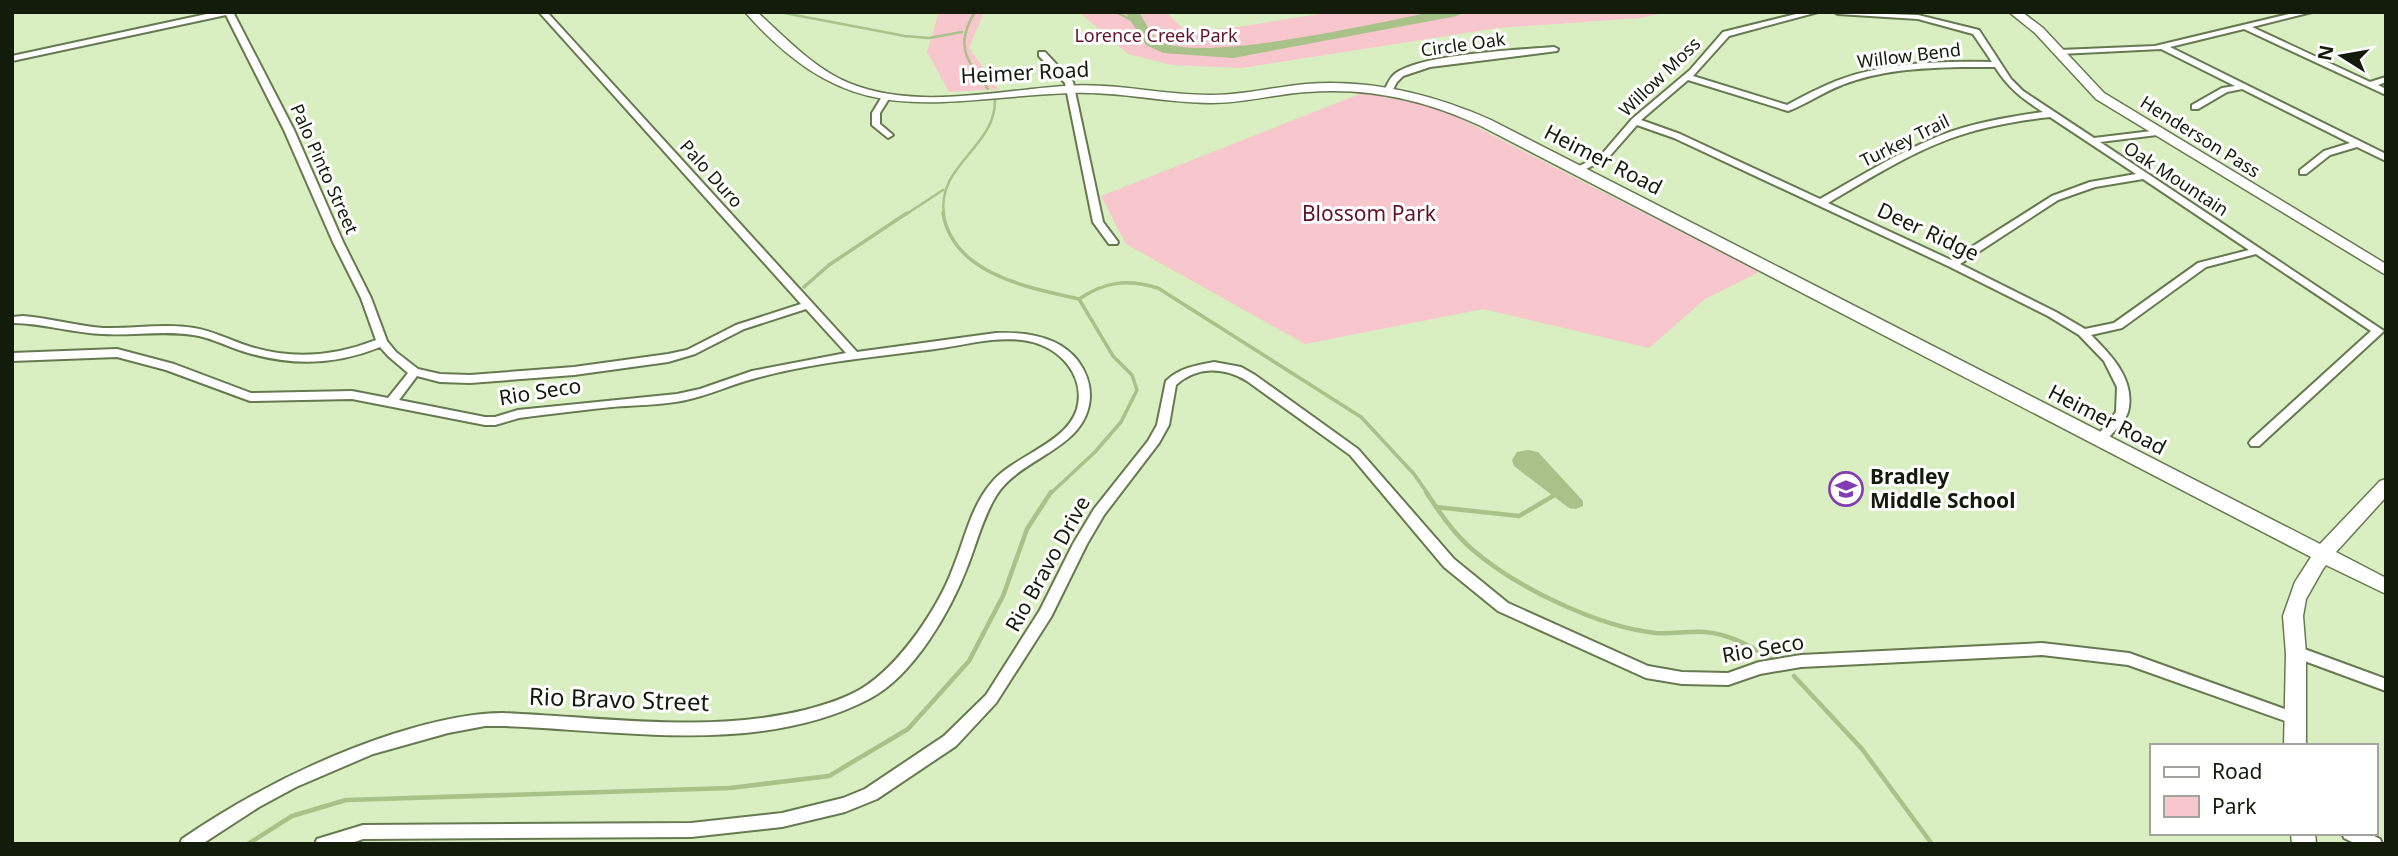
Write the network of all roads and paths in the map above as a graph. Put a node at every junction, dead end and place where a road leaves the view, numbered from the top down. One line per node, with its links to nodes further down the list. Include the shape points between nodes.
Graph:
1 (229, 12): 13 (street); 42 (street, Palo Pinto Street, via 289,130)
2 (544, 12): 39 (street, Palo Duro)
3 (750, 12): 22 (street, Heimer Road, via 830,79)
4 (1814, 12): 15 (street, Willow Moss, via 1726,34)
5 (1838, 12): 14 (street, Oak Mountain, via 1918,17 1976,32)
6 (2014, 12): 11 (street, Henderson Pass, via 2036,26)
7 (2308, 12): 8 (street)
8 (2247, 28): 9 (street); 17 (street)
9 (2162, 46): 11 (street); 18 (street)
10 (1554, 49): 20 (street, Circle Oak, via 1427,65 1401,74)
11 (2060, 52): 26 (street, Henderson Pass, via 2090,87)
12 (1042, 54): 19 (street, via 1069,82)
13 (12, 59)
14 (1998, 65): 15 (street, Willow Bend, via 1949,64 1879,72 1835,84 1787,108); 24 (street, Oak Mountain, via 2015,89)
15 (1686, 77): 25 (street, Willow Moss)
16 (2386, 79): 17 (street)
17 (2369, 85): 21 (street)
18 (2242, 87): 23 (street, via 2225,90); 29 (street)
19 (1070, 89): 20 (street, Heimer Road, via 1216,99 1307,88); 22 (street, Heimer Road, via 931,99); 35 (street, via 1098,222)
20 (1388, 91): 31 (street, Heimer Road, via 1469,114)
21 (2386, 92)
22 (886, 97): 27 (street, via 875,117 876,125)
23 (2195, 107)
24 (2050, 114): 28 (street, Oak Mountain); 34 (street, Turkey Trail, via 1989,123 1938,140)
25 (1635, 121): 31 (street, Willow Moss, via 1605,156); 34 (street, Deer Ridge)
26 (2157, 132): 28 (street); 38 (street, Henderson Pass)
27 (888, 135)
28 (2090, 141): 33 (street, Oak Mountain)
29 (2358, 144): 30 (street); 32 (street, via 2327,153)
30 (2386, 159)
31 (1577, 170): 49 (street, Heimer Road)
32 (2303, 172)
33 (2143, 176): 36 (street, Oak Mountain); 37 (street, via 2093,184 2055,198)
34 (1820, 203): 37 (street, Deer Ridge)
35 (1113, 242)
36 (2257, 251): 41 (street, via 2202,265 2118,326); 50 (street, Oak Mountain, via 2378,331)
37 (1952, 264): 41 (street, Deer Ridge)
38 (2384, 269)
39 (808, 305): 43 (street, Palo Duro); 45 (street, Rio Seco, via 667,358 483,378 450,379)
40 (12, 320): 42 (street, via 52,321 103,331 193,331 292,360 334,358)
41 (2083, 333): 49 (street, Deer Ridge, via 2109,359 2123,387 2122,413)
42 (382, 342): 45 (street)
43 (855, 356): 47 (street, Rio Seco, via 755,374 691,396 518,414 495,421); 48 (street, Rio Seco, via 1023,337 1043,342 1073,360 1083,384)
44 (12, 358): 47 (street, Rio Seco, via 117,353 250,397 352,396)
45 (414, 372): 47 (street)
46 (1175, 379): 56 (street, Rio Seco, via 1214,366 1251,378 1354,452 1449,563 1503,607 1646,672 1728,679 1801,661 2042,649 2129,659); 60 (street, Rio Bravo Drive, via 1167,393 1158,434 1099,512 1046,614 979,714 950,741 871,794 782,820 691,830 363,832)
47 (391, 403)
48 (1083, 404): 59 (street, Rio Bravo Street, via 1080,417 1064,438 1002,478 991,491 956,577 923,635 896,670 854,700 810,716 701,731 488,720 416,734 311,772 217,822)
49 (2100, 440): 52 (street, Heimer Road)
50 (2255, 443)
51 (2386, 485): 52 (street)
52 (2323, 556): 53 (street, Heimer Road); 54 (street, via 2299,593 2293,615)
53 (2386, 587)
54 (2296, 652): 55 (street); 56 (street)
55 (2386, 685)
56 (2291, 717): 57 (street)
57 (2295, 744)
58 (2354, 835): 61 (street)
59 (188, 844)
60 (323, 844)
61 (2374, 844)

